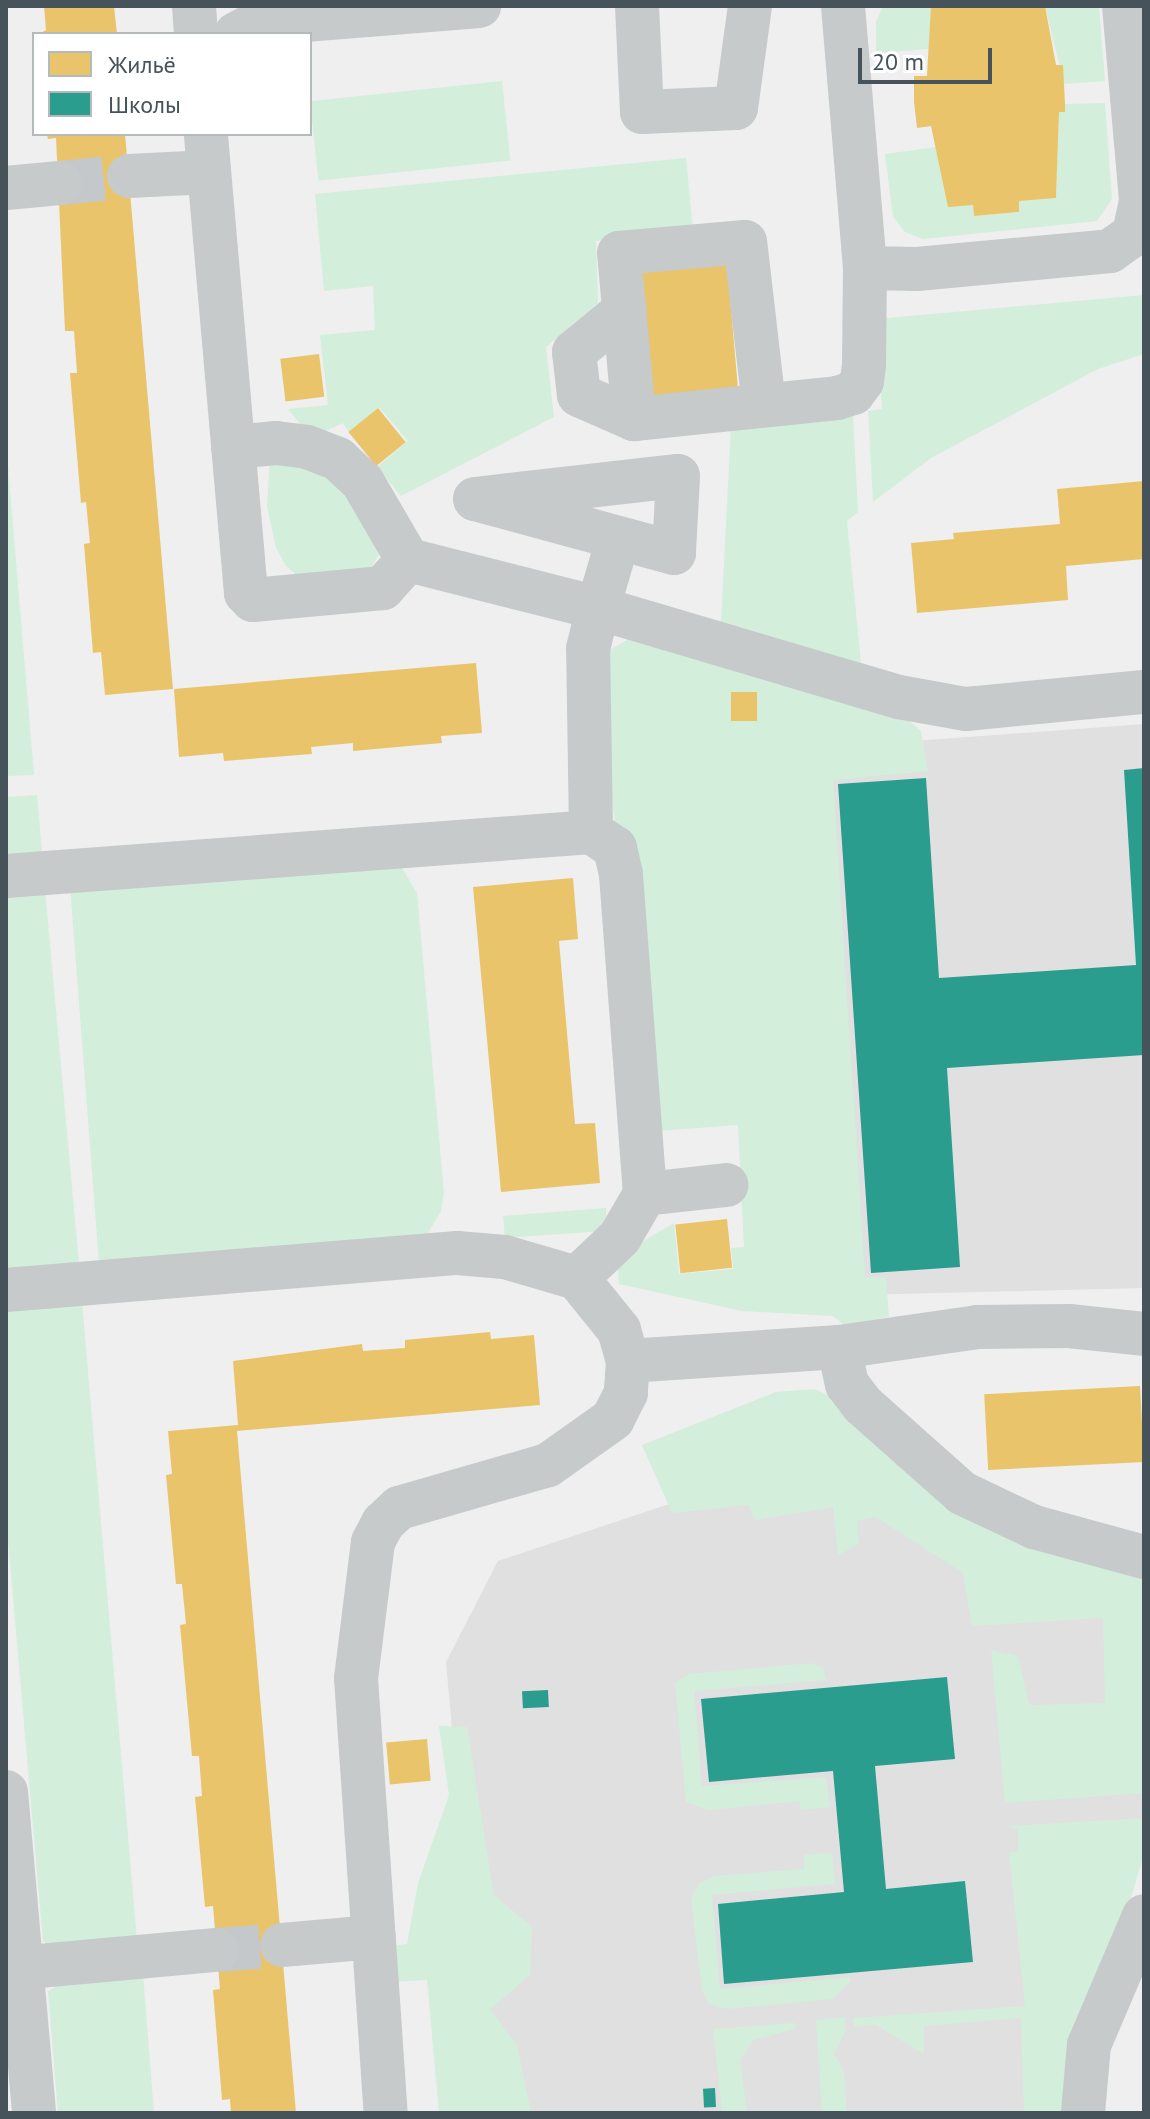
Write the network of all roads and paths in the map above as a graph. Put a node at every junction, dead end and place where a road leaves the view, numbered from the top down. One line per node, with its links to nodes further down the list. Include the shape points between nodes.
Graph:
1 (194, 6): 7 (street)
2 (479, 6): 8 (street, via 255,24)
3 (637, 6): 4 (street, via 642,112 736,108)
4 (750, 6)
5 (843, 6): 13 (street)
6 (1124, 6): 13 (street, via 1141,200 1134,234 1123,245 1079,255 917,269)
7 (196, 32)
8 (240, 32)
9 (207, 153): 10 (street); 15 (street)
10 (129, 176)
11 (60, 183): 12 (street)
12 (6, 188)
13 (865, 268): 14 (street, via 863,373 853,393)
14 (764, 405): 14 (street, via 745,242 619,253 634,419)
15 (233, 447): 17 (street, via 276,443 338,459 362,481); 17 (street, via 246,593 253,600 383,588)
16 (618, 539): 18 (street)
17 (408, 560): 18 (street)
18 (598, 608): 19 (street, via 942,707 1010,708); 20 (street, via 588,649)
19 (1144, 692)
20 (591, 832): 21 (street); 23 (street, via 615,848 621,874)
21 (6, 876)
22 (727, 1185): 23 (street)
23 (645, 1194): 24 (street, via 620,1237)
24 (577, 1278): 25 (street, via 505,1257 457,1253); 28 (street, via 619,1330)
25 (6, 1290)
26 (1144, 1334): 27 (street, via 1069,1326 977,1327)
27 (839, 1347): 28 (street); 29 (street, via 847,1384 863,1405 962,1493 1034,1527)
28 (628, 1361): 32 (street, via 626,1393 613,1419 585,1442 516,1478 421,1497 383,1523 373,1542 356,1678)
29 (1144, 1557)
30 (6, 1792): 35 (street)
31 (1144, 1916): 36 (street)
32 (374, 1937): 33 (street); 38 (street)
33 (282, 1945)
34 (216, 1950): 35 (street)
35 (13, 1969): 37 (street)
36 (1130, 1980): 39 (street, via 1089,2045)
37 (34, 2113)
38 (386, 2113)
39 (1083, 2113)

